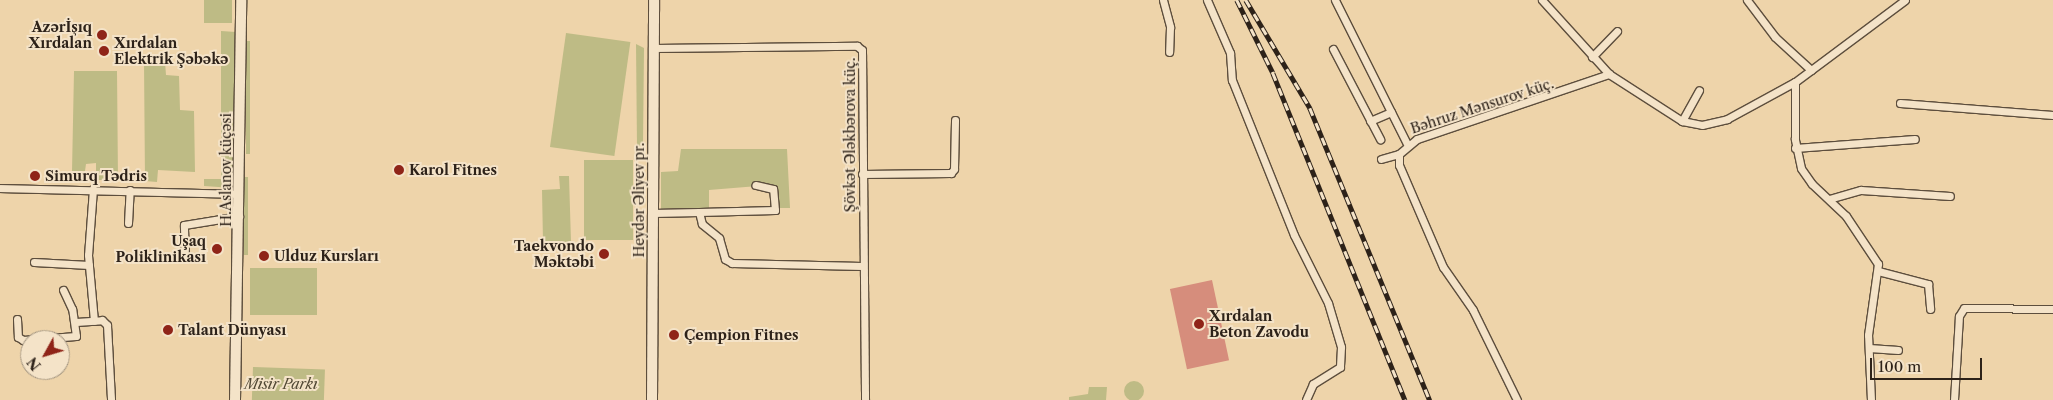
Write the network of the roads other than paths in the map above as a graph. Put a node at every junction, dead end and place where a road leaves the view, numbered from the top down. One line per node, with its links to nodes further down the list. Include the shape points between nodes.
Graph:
1 (241, 0): 35 (street, H.Aslanov küçəsi)
2 (654, 0): 10 (street, Heydər Əliyev pr.)
3 (1163, 0): 12 (street, via 1170,27)
4 (1208, 0): 59 (street, via 1230,53 1232,80 1294,234 1328,303 1341,347 1340,367 1313,384)
5 (1335, 0): 19 (street)
6 (1542, 0): 13 (street)
7 (1747, 0): 14 (street, via 1775,37)
8 (1905, 0): 14 (street)
9 (1617, 31): 13 (street)
10 (654, 48): 30 (street, Şövkət Ələkbərova küç., via 860,47 864,53); 39 (street, Heydər Əliyev pr.)
11 (1333, 49): 22 (street)
12 (1169, 52)
13 (1592, 57): 15 (street)
14 (1811, 70): 16 (street)
15 (1609, 74): 23 (street); 26 (street, Bəhruz Mənsurov küç.)
16 (1795, 82): 23 (street, via 1727,119 1702,125); 27 (street)
17 (1699, 90): 23 (street)
18 (1900, 103): 20 (street)
19 (1391, 112): 22 (street); 26 (street)
20 (2053, 115)
21 (955, 120): 30 (street, via 954,169 950,172)
22 (1370, 121): 24 (street)
23 (1682, 121)
24 (1380, 139)
25 (1915, 139): 27 (street)
26 (1407, 144): 28 (street, Bəhruz Mənsurov küç.)
27 (1795, 148): 37 (street, via 1806,177)
28 (1399, 154): 29 (street); 60 (street, via 1399,165 1443,267 1473,310)
29 (1381, 159)
30 (862, 174): 45 (street, Şövkət Ələkbərova küç.)
31 (754, 185): 38 (street, via 770,187 775,192 775,210)
32 (0, 188): 33 (street)
33 (93, 189): 34 (street); 44 (street)
34 (130, 190): 35 (street); 41 (street)
35 (239, 194): 40 (street, H.Aslanov küçəsi)
36 (1950, 196): 37 (street, via 1861,190)
37 (1829, 199): 46 (street, via 1874,254)
38 (698, 212): 39 (street); 45 (street, via 702,224 720,238 723,256 732,263)
39 (653, 213): 57 (street, Heydər Əliyev pr.)
40 (239, 216): 42 (street, via 184,225); 56 (street, H.Aslanov küçəsi)
41 (128, 223)
42 (185, 257)
43 (34, 262): 44 (street)
44 (89, 264): 51 (street)
45 (862, 266): 58 (street, Şövkət Ələkbərova küç.)
46 (1878, 270): 48 (street, via 1928,284); 53 (street)
47 (63, 290): 52 (street)
48 (1930, 309)
49 (2053, 309): 62 (street, via 1964,308 1959,316)
50 (17, 319): 52 (street, via 18,337 23,340 76,336)
51 (94, 321): 52 (street); 55 (street, via 107,325)
52 (76, 322)
53 (1869, 348): 54 (street); 61 (street)
54 (1898, 350)
55 (111, 400)
56 (235, 400)
57 (652, 400)
58 (865, 400)
59 (1306, 400)
60 (1517, 400)
61 (1871, 400)
62 (1954, 400)

